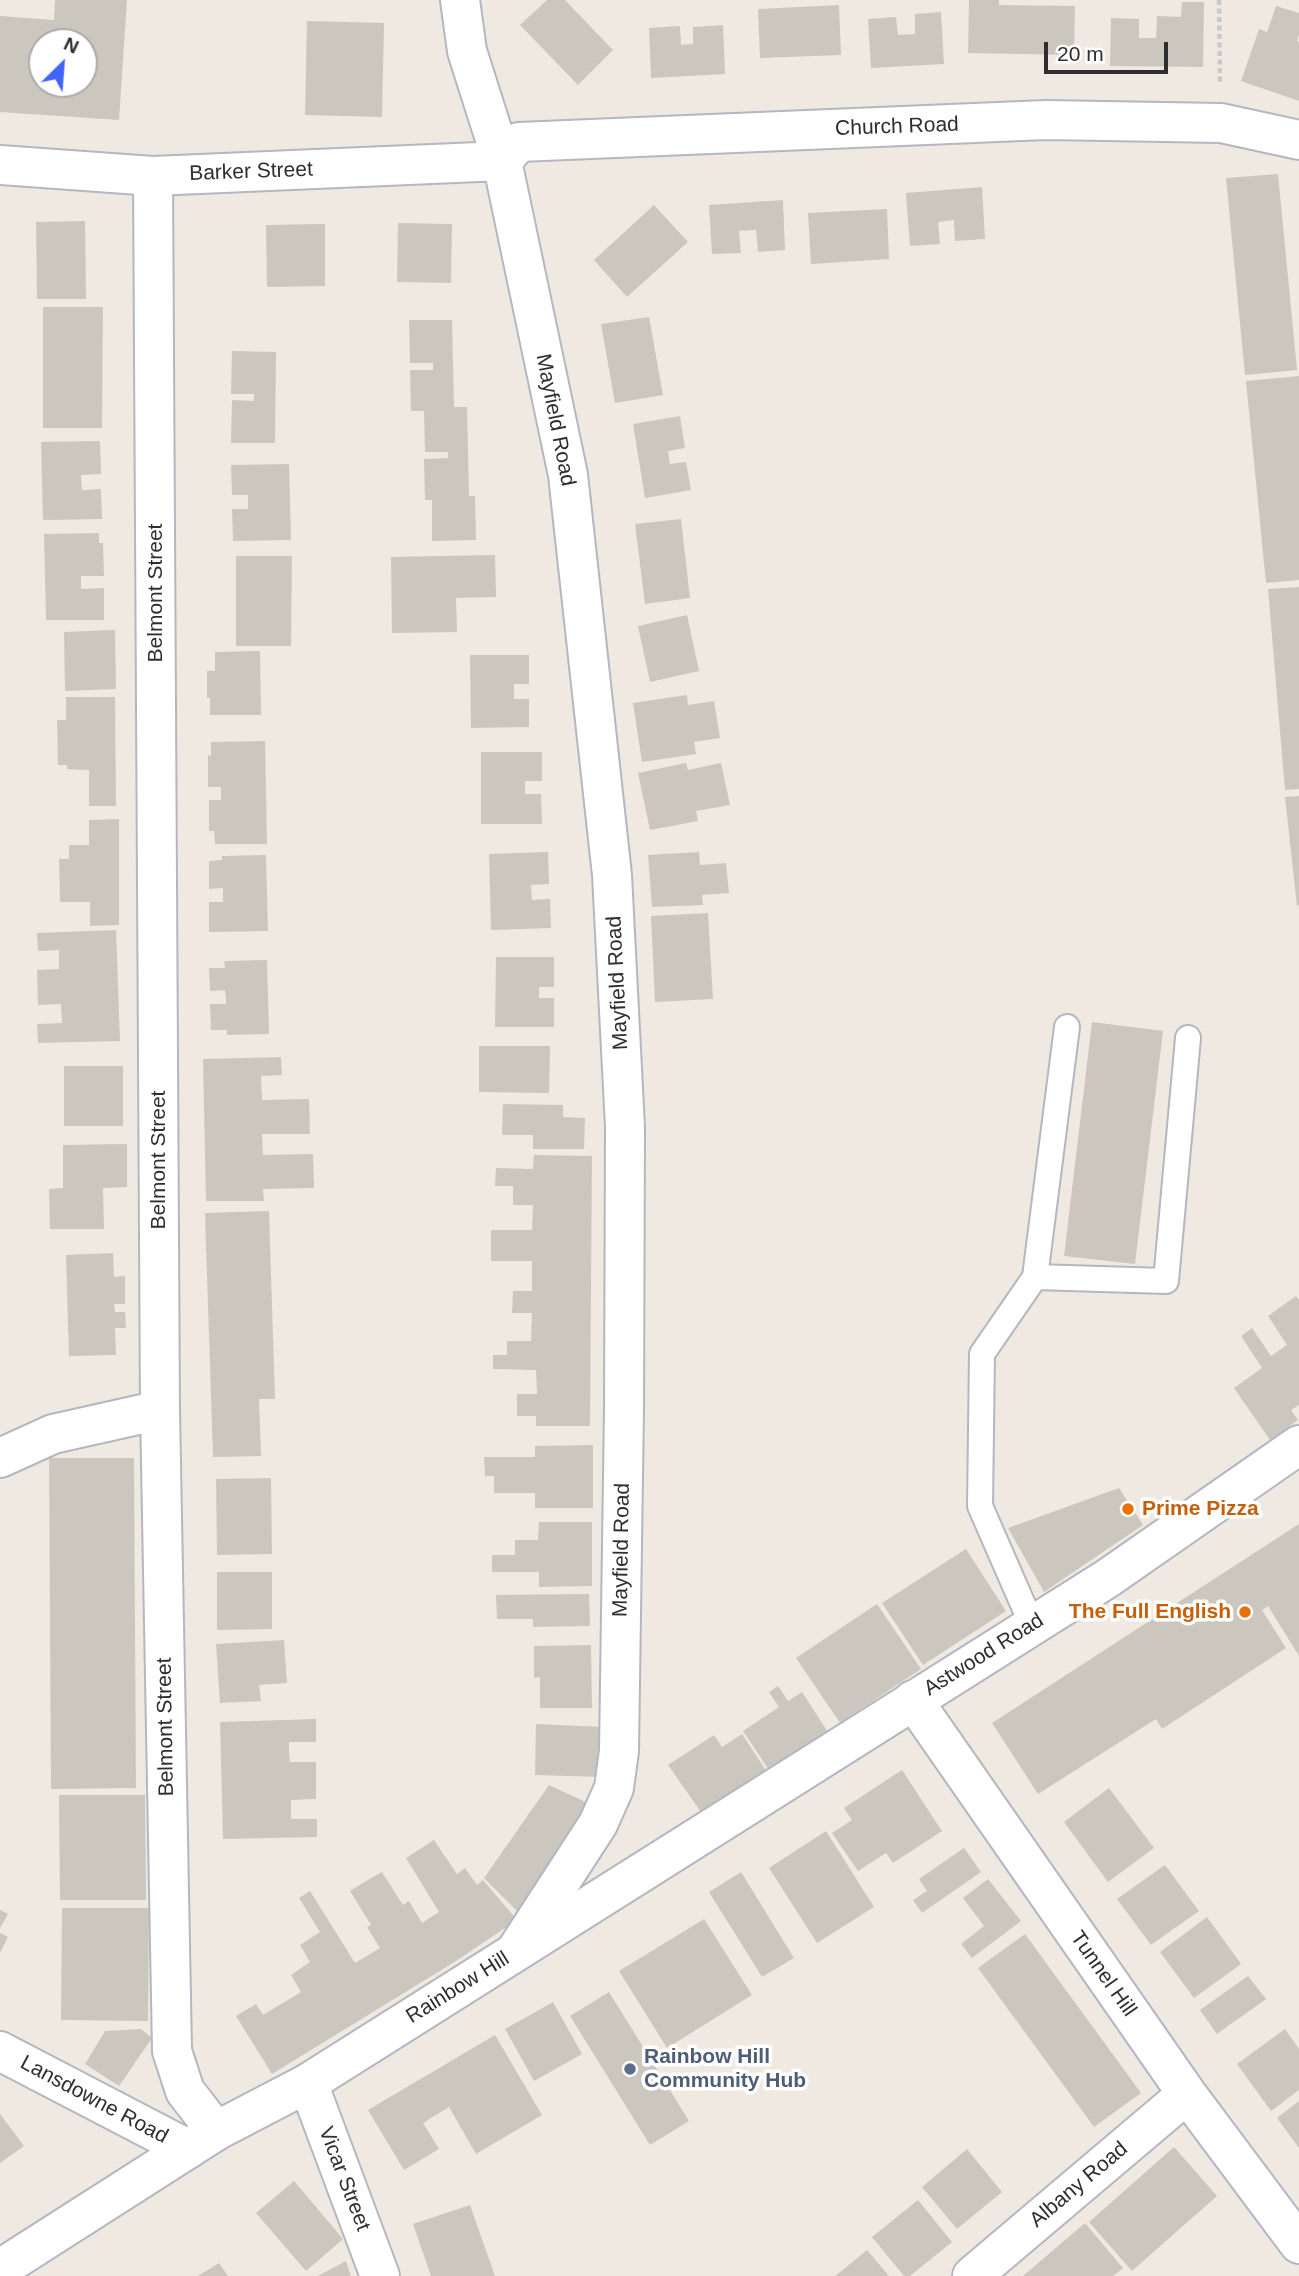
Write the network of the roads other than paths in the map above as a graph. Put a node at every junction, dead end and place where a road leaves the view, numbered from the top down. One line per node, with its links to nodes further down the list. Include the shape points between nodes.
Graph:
1 (460, 0): 3 (street, Mayfield Road, via 467,51)
2 (1299, 140): 3 (street, Church Road, via 1221,123 1046,120 519,142)
3 (502, 161): 5 (street, Barker Street); 14 (street, Mayfield Road, via 568,475 612,875 625,1127 618,1763 614,1788 598,1824)
4 (0, 165): 5 (street, Barker Street)
5 (153, 176): 9 (street, Belmont Street)
6 (1067, 1027): 8 (lane)
7 (1188, 1038): 8 (lane, via 1166,1281)
8 (1035, 1277): 12 (lane, via 982,1354 980,1506)
9 (160, 1410): 11 (street, via 53,1434); 18 (street, Belmont Street, via 172,2051)
10 (1299, 1445): 12 (street, Astwood Road, via 1108,1578)
11 (0, 1458)
12 (1032, 1625): 13 (street, Astwood Road)
13 (913, 1700): 14 (street, Rainbow Hill); 17 (street, Tunnel Hill)
14 (515, 1952): 16 (street, Rainbow Hill)
15 (0, 2051): 18 (street, Lansdowne Road)
16 (308, 2083): 18 (street, Rainbow Hill); 21 (street, Vicar Street)
17 (1186, 2094): 19 (street, Tunnel Hill); 22 (street, Albany Road)
18 (202, 2140): 20 (street, Rainbow Hill)
19 (1299, 2244)
20 (0, 2269)
21 (380, 2276)
22 (972, 2276)

